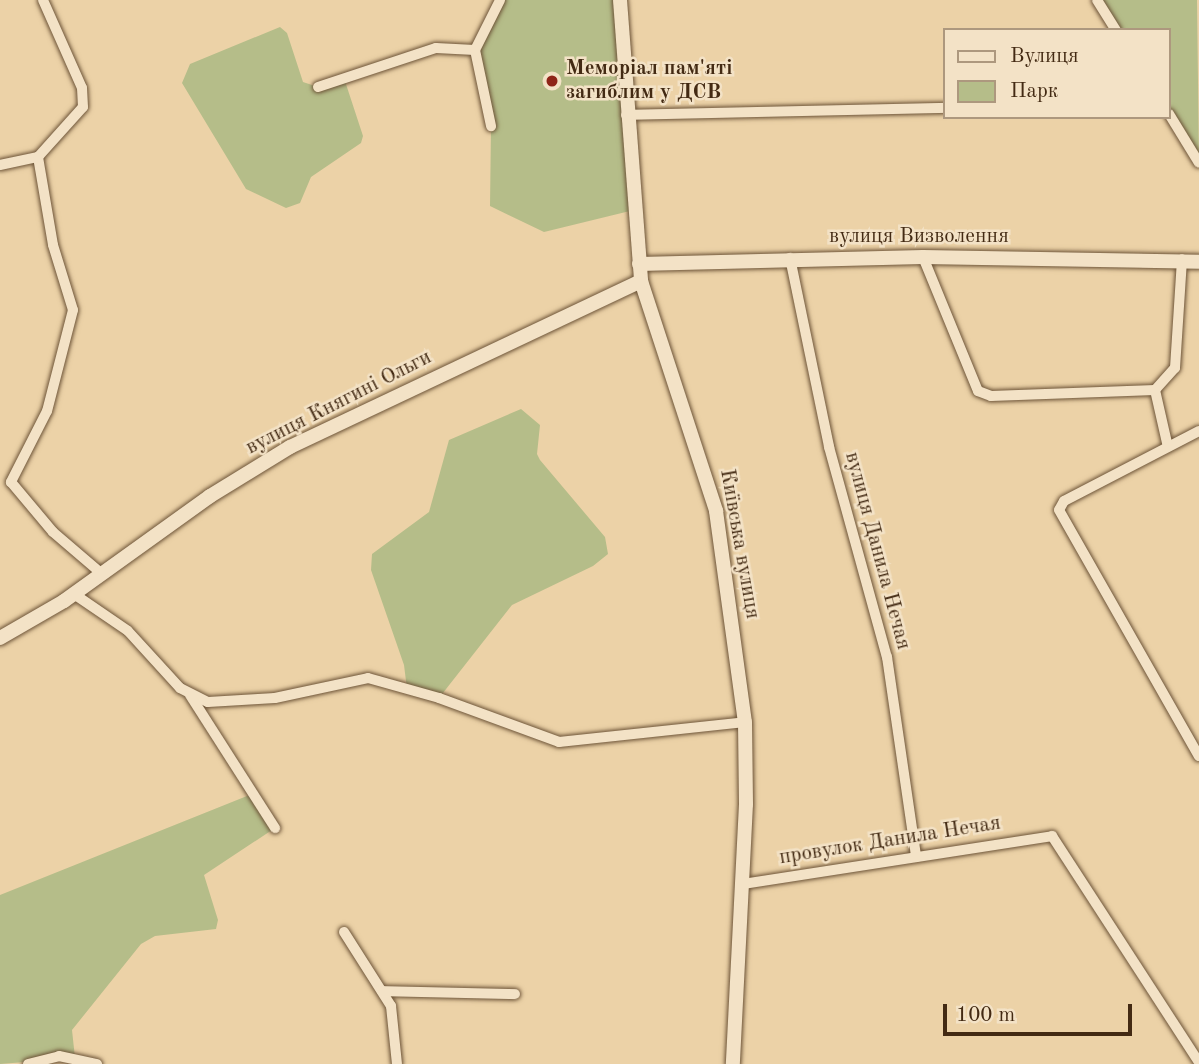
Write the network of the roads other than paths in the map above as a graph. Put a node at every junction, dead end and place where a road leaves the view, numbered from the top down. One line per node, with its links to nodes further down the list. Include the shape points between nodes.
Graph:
1 (43, 0): 12 (street, via 84,98 78,117)
2 (500, 0): 6 (street)
3 (620, 0): 9 (street, Київська вулиця)
4 (1097, 0): 5 (street)
5 (1115, 28)
6 (475, 50): 7 (street, via 436,48); 11 (street)
7 (318, 87)
8 (944, 108): 9 (street)
9 (626, 115): 19 (street, Київська вулиця)
10 (1171, 117): 13 (street)
11 (491, 126)
12 (38, 157): 14 (street); 24 (street, via 53,245 73,310 47,411 11,482 53,532)
13 (1199, 163)
14 (0, 164)
15 (923, 257): 16 (street, вулиця Визволення); 17 (street, вулиця Визволення); 21 (street, via 978,391 991,396)
16 (790, 258): 19 (street, вулиця Визволення); 31 (street, вулиця Данила Нечая, via 829,447 887,657)
17 (1182, 259): 18 (street, вулиця Визволення); 21 (street, via 1175,368)
18 (1199, 262)
19 (639, 264): 20 (street, Київська вулиця)
20 (641, 281): 24 (street, вулиця Княгині Ольги, via 290,447 210,496); 28 (street, Київська вулиця, via 713,498)
21 (1155, 390): 23 (street)
22 (1199, 431): 23 (street)
23 (1168, 447): 29 (street, via 1064,501 1059,510)
24 (102, 574): 25 (street, вулиця Княгині Ольги)
25 (74, 594): 26 (street, вулиця Княгині Ольги); 27 (street, via 128,631)
26 (0, 638)
27 (190, 695): 28 (street, via 208,702 234,703 374,679 544,738 573,743); 30 (street)
28 (745, 722): 32 (street, Київська вулиця)
29 (1199, 756)
30 (275, 828)
31 (916, 857): 32 (street, провулок Данила Нечая); 36 (street, провулок Данила Нечая, via 1043,836 1057,840)
32 (743, 884): 40 (street, Київська вулиця)
33 (344, 932): 34 (street)
34 (382, 991): 35 (street); 39 (street, via 396,1023)
35 (515, 994)
36 (1199, 1062)
37 (28, 1064): 38 (street, via 59,1056)
38 (97, 1064)
39 (397, 1064)
40 (733, 1064)

